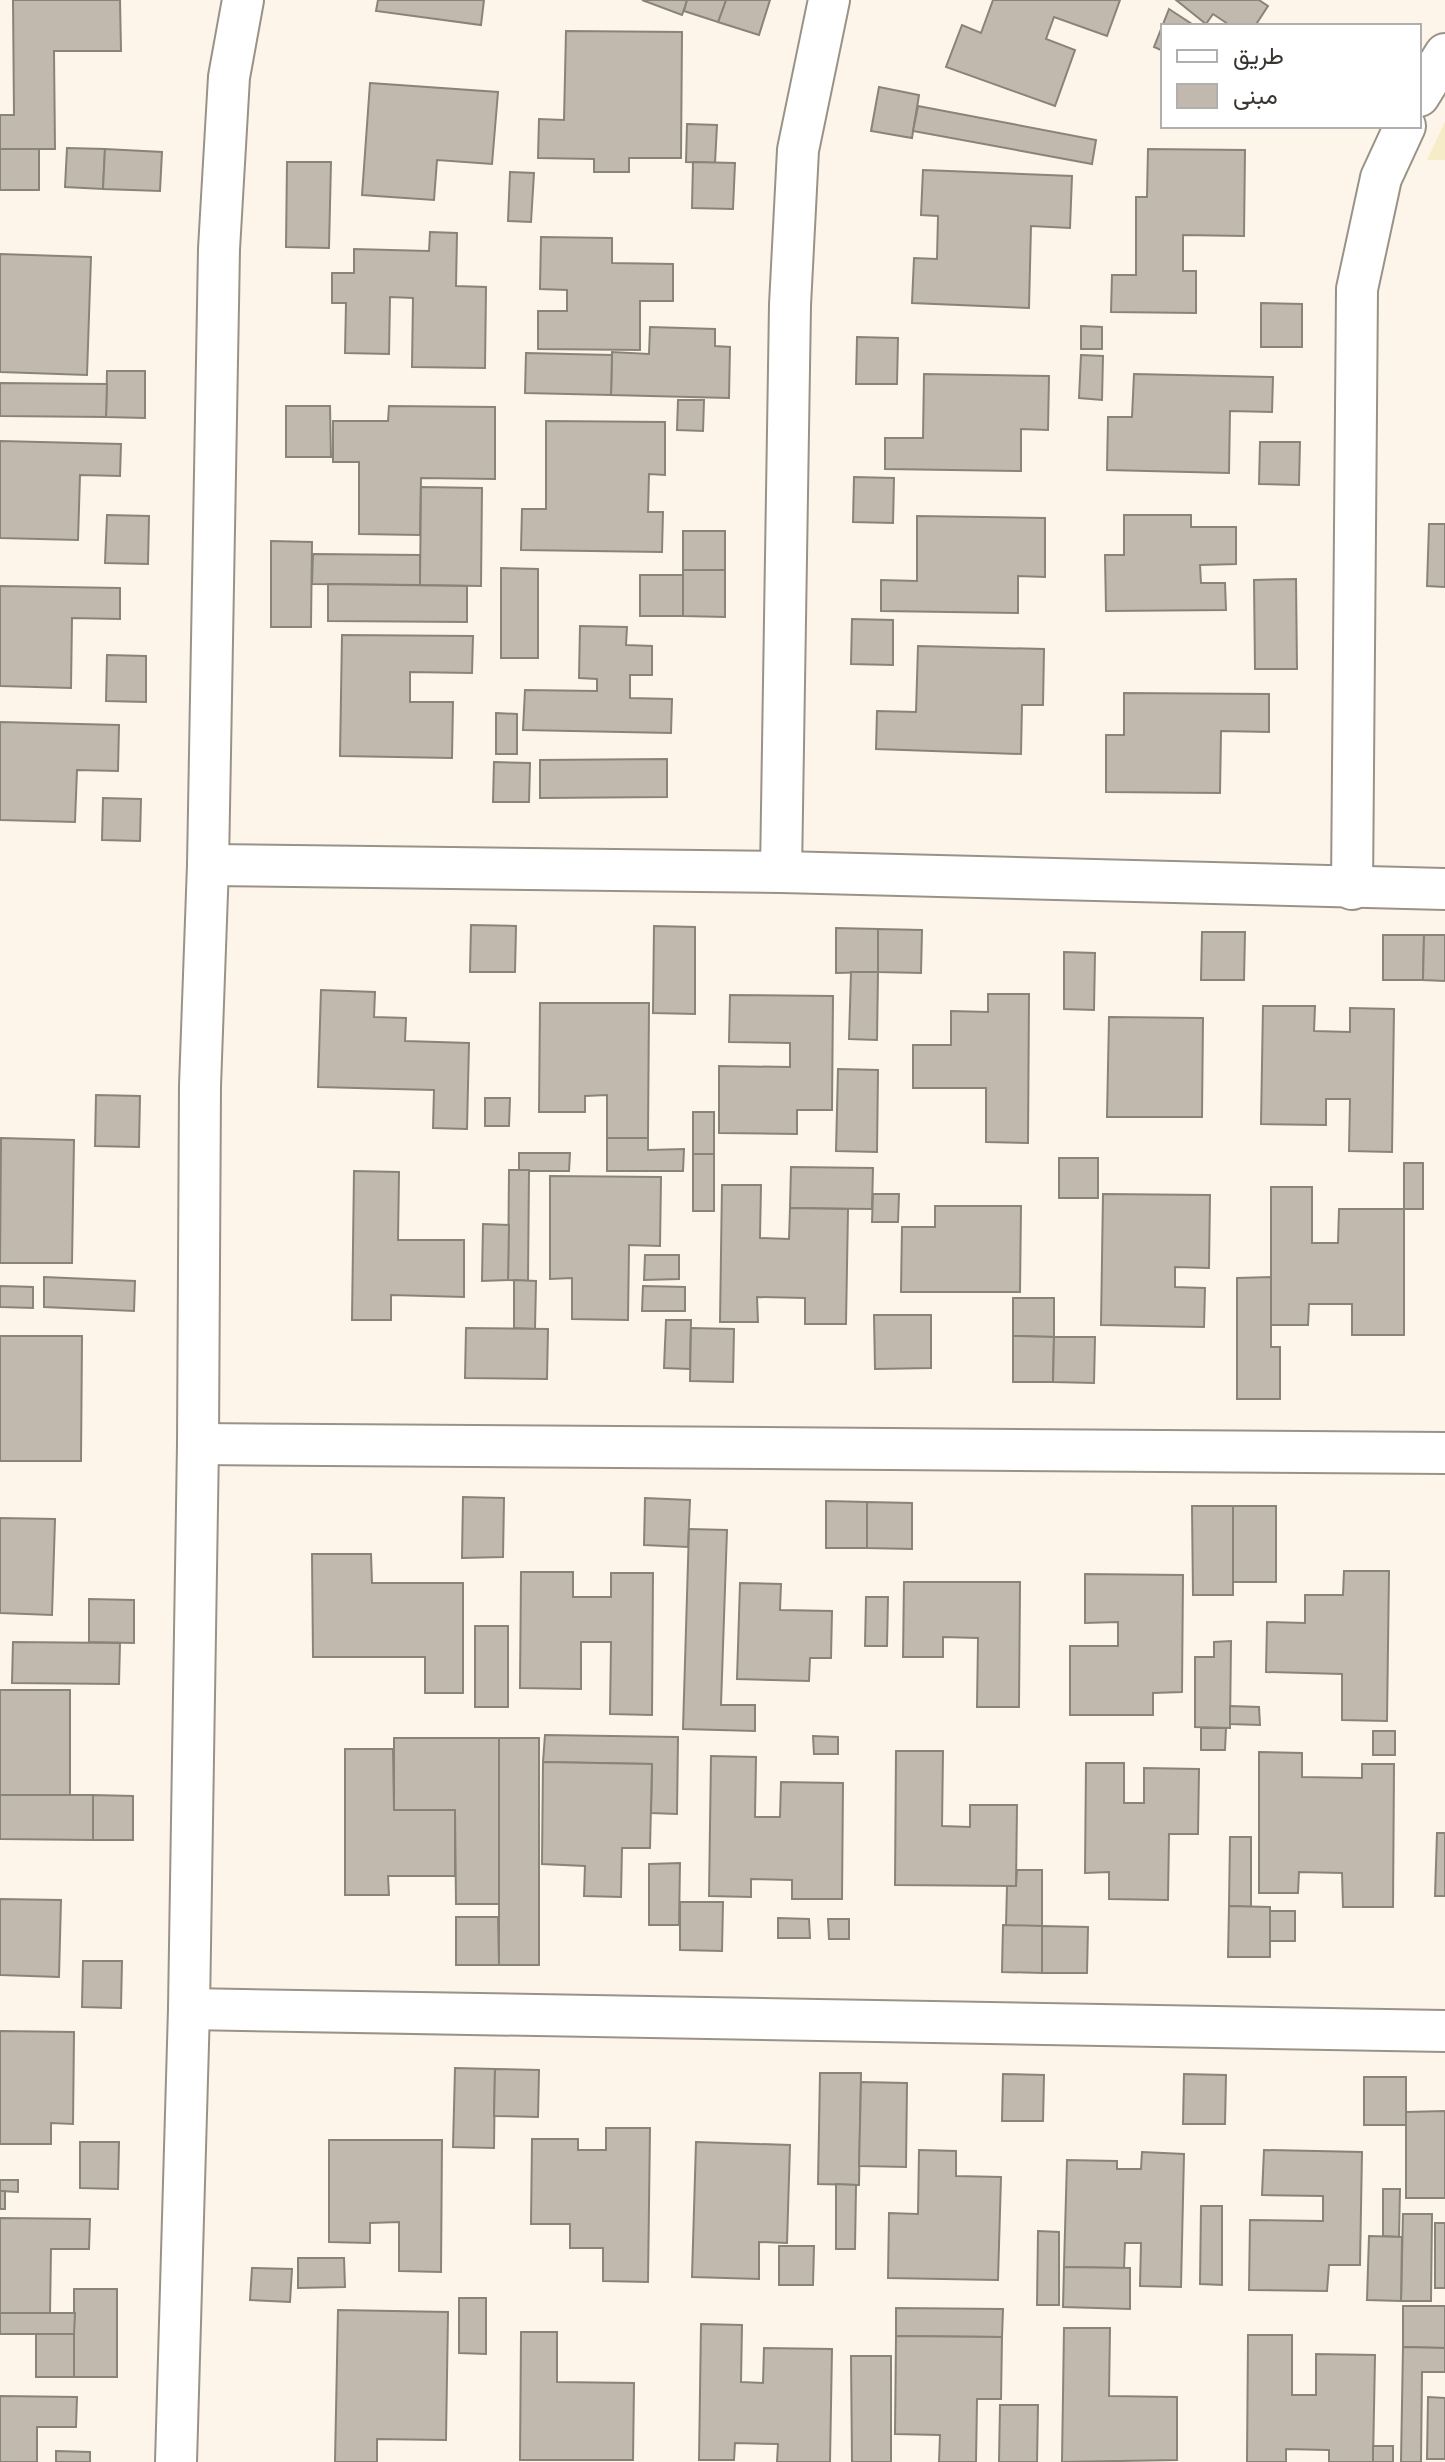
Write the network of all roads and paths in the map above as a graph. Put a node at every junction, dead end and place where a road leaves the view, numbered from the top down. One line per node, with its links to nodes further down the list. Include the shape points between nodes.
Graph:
1 (243, 0): 6 (street, via 229,77 219,249)
2 (829, 0): 7 (street, via 798,150 789,321)
3 (1445, 54): 4 (street)
4 (1421, 92)
5 (1404, 128): 8 (street, via 1381,178 1357,289)
6 (208, 865): 7 (street); 10 (street, via 200,1086)
7 (781, 872): 8 (street)
8 (1352, 889): 9 (street)
9 (1445, 889)
10 (198, 1444): 11 (street); 12 (street)
11 (1445, 1453)
12 (189, 2009): 13 (street); 14 (street)
13 (1445, 2031)
14 (176, 2462)

